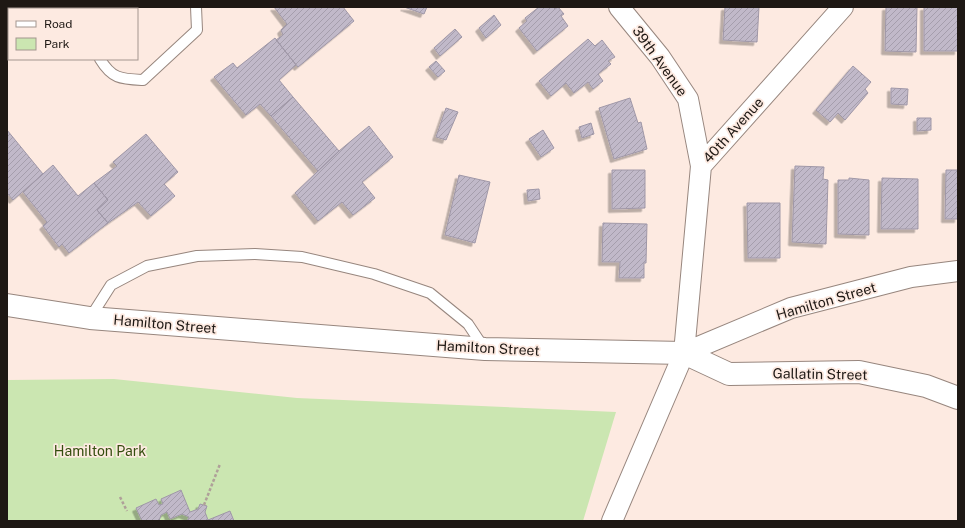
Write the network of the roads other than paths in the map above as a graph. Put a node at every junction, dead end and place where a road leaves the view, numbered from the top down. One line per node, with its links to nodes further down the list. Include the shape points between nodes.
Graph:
1 (196, 7): 4 (lane, via 197,30 144,80 121,79 107,70)
2 (619, 7): 5 (street, 39th Avenue, via 660,56 688,98)
3 (843, 7): 5 (street, 40th Avenue)
4 (101, 60)
5 (701, 166): 10 (street, 40th Avenue)
6 (958, 271): 10 (street, Hamilton Street, via 912,277 791,308)
7 (7, 305): 8 (street, Hamilton Street)
8 (90, 318): 9 (street, Hamilton Street); 9 (lane, via 111,285 147,266 197,256 255,254 302,257 374,274 430,293 468,324)
9 (486, 350): 10 (street, Hamilton Street)
10 (684, 353): 11 (street, Gallatin Street, via 729,374 860,372 926,386); 12 (street, 40th Avenue)
11 (958, 398)
12 (612, 521)

